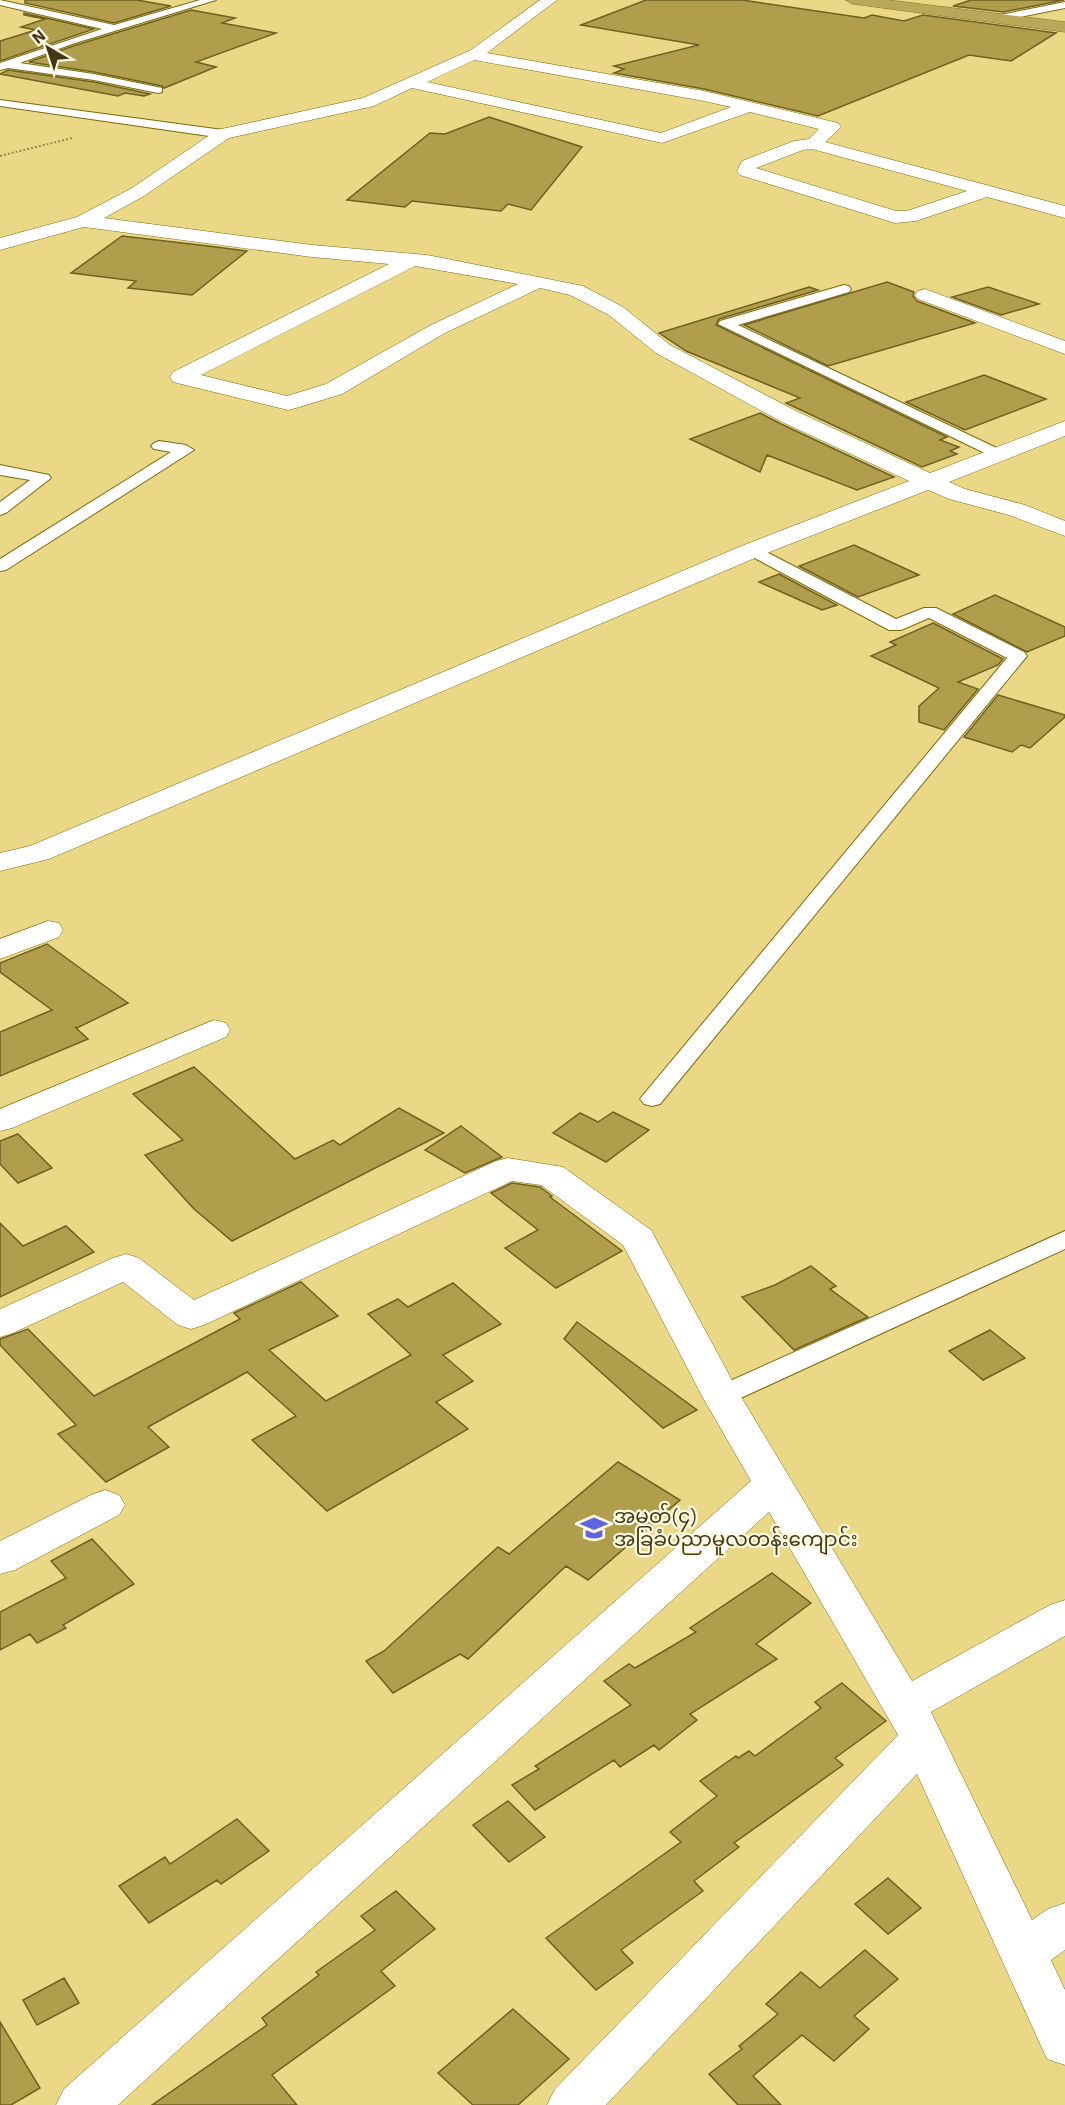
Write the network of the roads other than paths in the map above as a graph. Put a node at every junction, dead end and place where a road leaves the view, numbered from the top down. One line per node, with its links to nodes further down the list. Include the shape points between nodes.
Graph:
1 (211, 0): 9 (lane)
2 (550, 0): 10 (street)
3 (853, 0): 4 (highway)
4 (872, 1): 7 (highway)
5 (0, 2): 9 (lane)
6 (1065, 5): 7 (lane)
7 (995, 18): 8 (highway)
8 (1065, 27)
9 (117, 29): 11 (lane)
10 (473, 55): 12 (street); 15 (street)
11 (3, 65): 13 (lane)
12 (411, 83): 15 (street, via 662,138); 16 (street, via 368,102)
13 (158, 90)
14 (0, 103): 16 (lane)
15 (748, 107): 17 (street, via 832,127)
16 (223, 134): 20 (street, via 138,192)
17 (812, 144): 18 (street); 18 (street, via 748,165 746,171 895,217 909,217)
18 (986, 191): 19 (street)
19 (1065, 213)
20 (84, 221): 21 (street); 22 (street)
21 (0, 244)
22 (411, 260): 23 (street); 23 (street, via 181,377 288,403 334,389 438,329)
23 (537, 282): 31 (street, via 576,290 616,311 663,349 692,365 790,417)
24 (844, 289): 29 (lane, via 725,324)
25 (925, 295): 26 (street)
26 (1065, 348)
27 (1065, 428): 29 (street)
28 (159, 446): 35 (lane, via 186,450)
29 (998, 454): 31 (street)
30 (0, 470): 32 (lane, via 44,478)
31 (932, 480): 33 (street, via 957,494 1017,510); 34 (street)
32 (0, 510)
33 (1065, 529)
34 (753, 550): 36 (street, via 39,853); 40 (lane, via 895,626 930,612 1018,656)
35 (0, 566)
36 (0, 862)
37 (0, 923): 38 (street, via 48,930)
38 (0, 950)
39 (214, 1030): 41 (street)
40 (652, 1099)
41 (0, 1121)
42 (1065, 1239): 44 (lane)
43 (0, 1324): 44 (street, via 126,1266 191,1316 508,1169 551,1175 638,1238)
44 (721, 1396): 45 (street)
45 (773, 1485): 49 (street); 53 (street)
46 (105, 1505): 47 (street)
47 (0, 1559)
48 (1065, 1616): 49 (street)
49 (913, 1722): 51 (street); 54 (street)
50 (1065, 1924): 51 (street)
51 (1023, 1953): 52 (street)
52 (1065, 2043)
53 (82, 2105)
54 (573, 2105)

